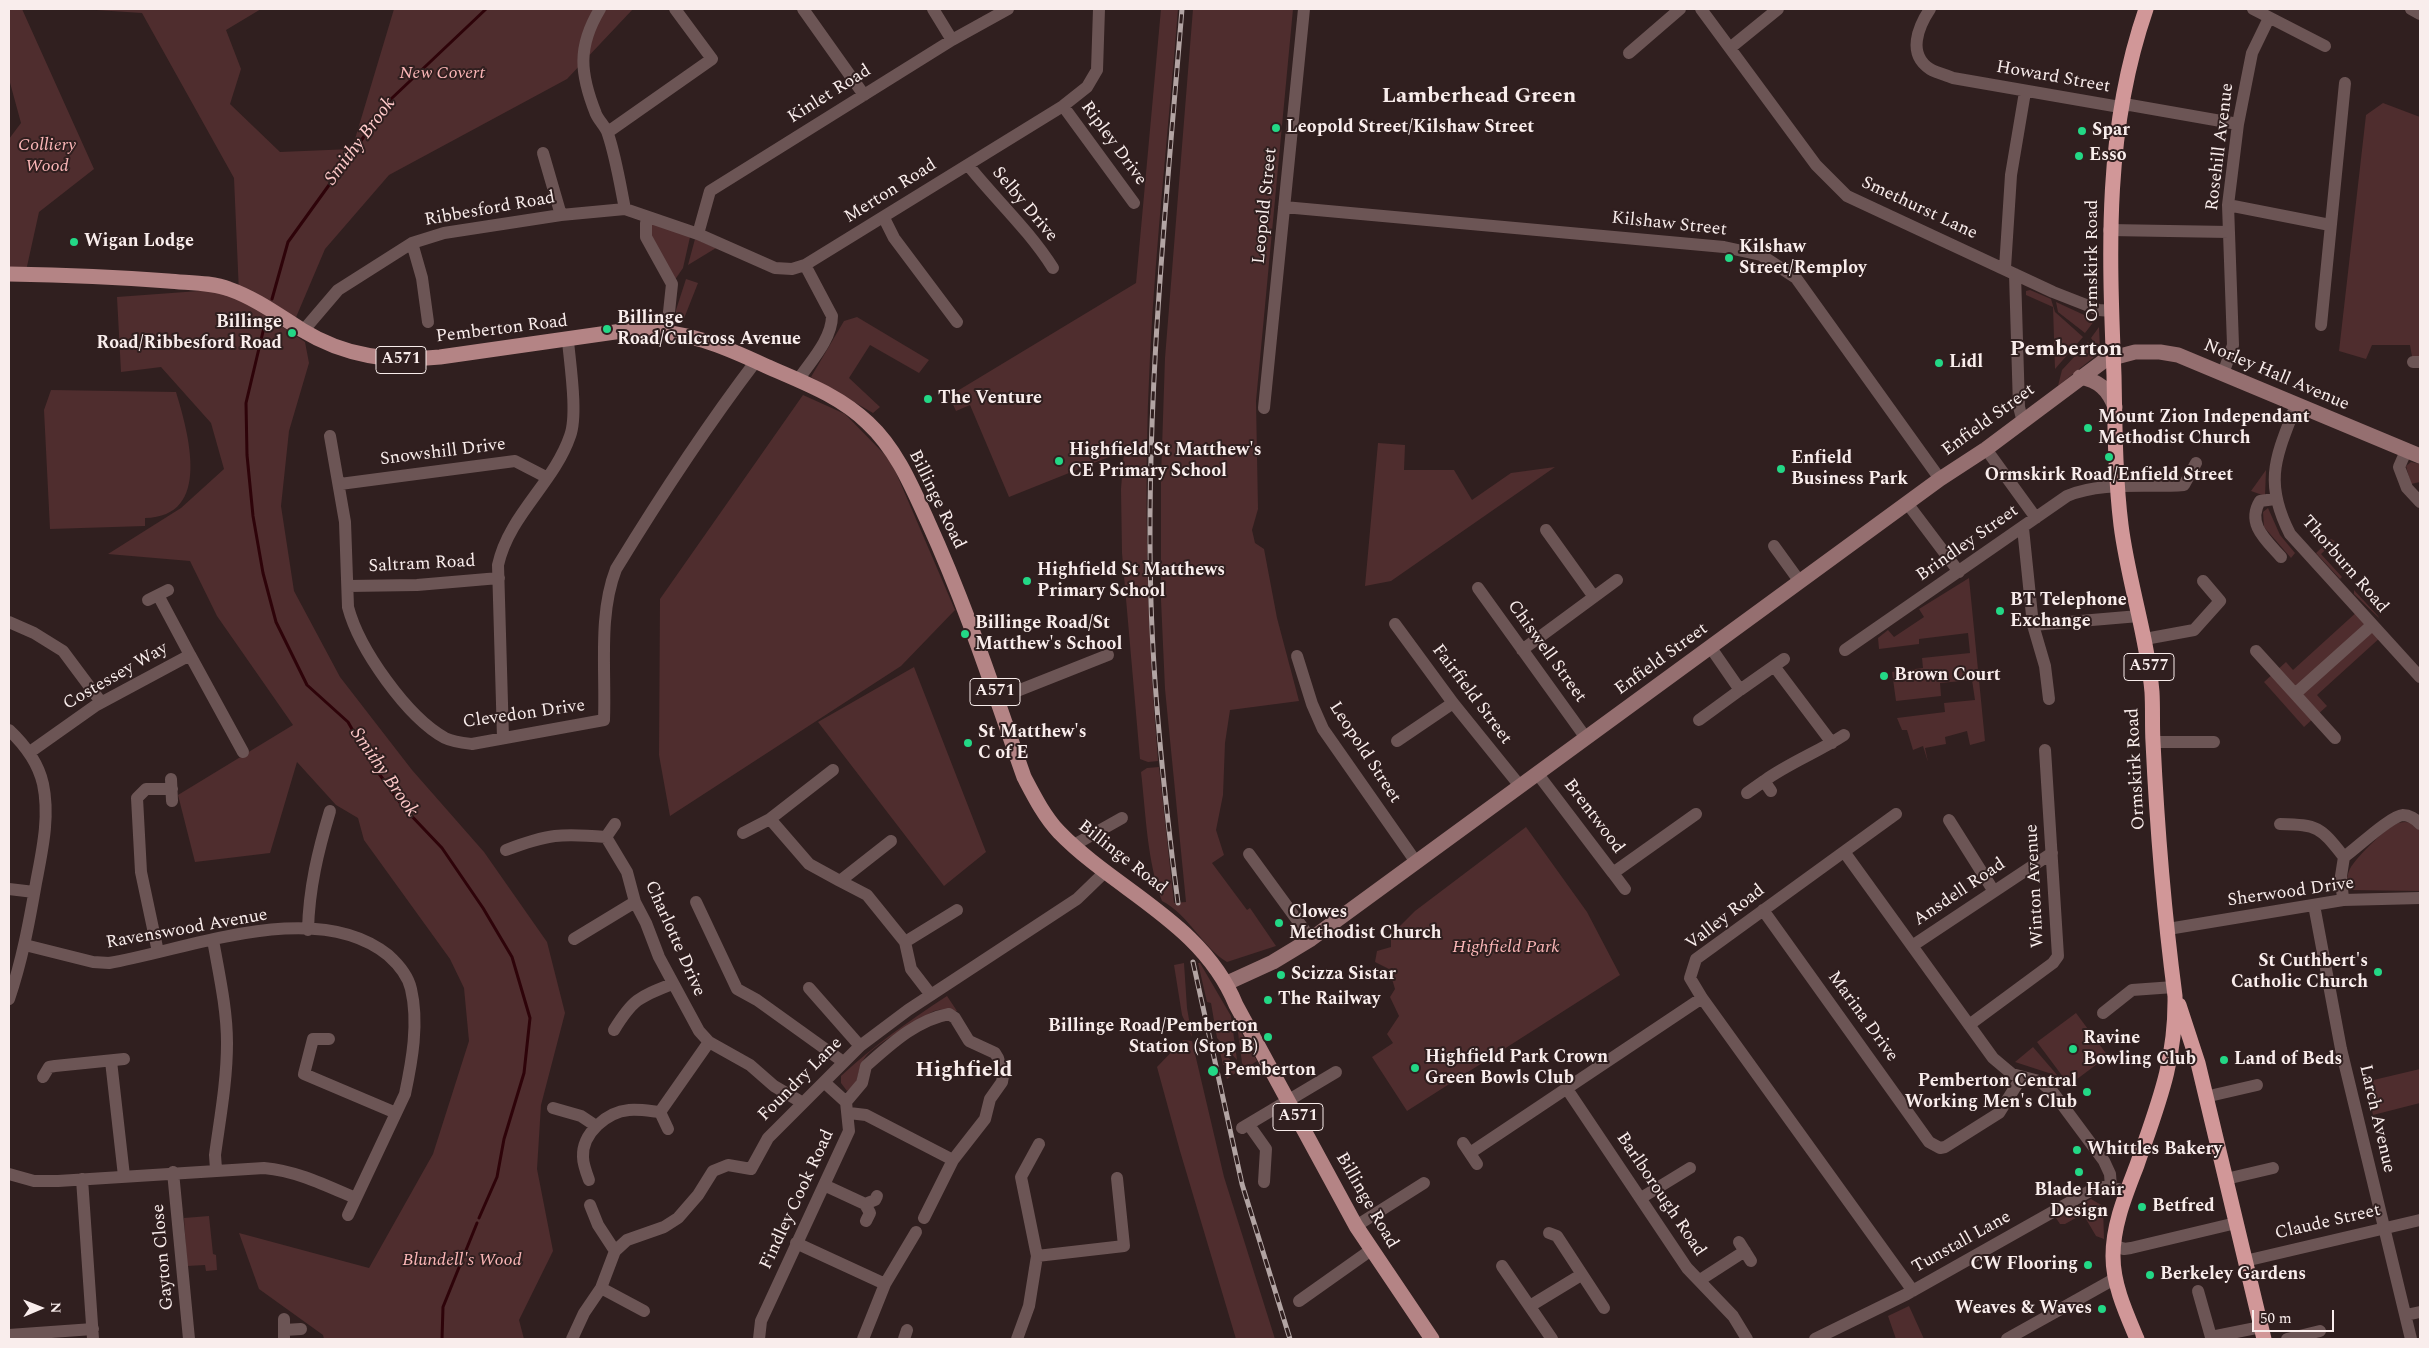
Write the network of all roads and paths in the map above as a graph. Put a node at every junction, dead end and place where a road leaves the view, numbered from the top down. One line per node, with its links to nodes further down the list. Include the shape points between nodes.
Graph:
1 (600, 9): 27 (street, via 582,49 586,83 597,116)
2 (675, 9): 27 (street, via 712,59)
3 (803, 9): 23 (street)
4 (933, 9): 17 (street)
5 (1008, 9): 17 (street, Kinlet Road)
6 (1099, 9): 25 (street, Merton Road, via 1096,70 1088,87)
7 (1304, 9): 32 (street, Leopold Street)
8 (1680, 9): 20 (street)
9 (1700, 9): 19 (street, Smethurst Lane)
10 (1778, 9): 19 (street)
11 (1930, 9): 22 (street, Howard Street, via 1919,26 1916,39 1919,57 1930,69 1953,78)
12 (2146, 9): 24 (highway, Ormskirk Road / A577)
13 (2253, 9): 16 (street)
14 (2411, 9): 15 (street)
15 (2420, 14)
16 (2268, 18): 18 (street); 26 (street, Rosehill Avenue, via 2252,53)
17 (952, 40): 23 (street, Kinlet Road)
18 (2325, 46)
19 (1730, 48): 44 (street, Smethurst Lane, via 1816,165 1848,196)
20 (1629, 53)
21 (2345, 83): 37 (street)
22 (2025, 92): 24 (street, Howard Street); 44 (street, via 2012,175)
23 (864, 95): 40 (street, Kinlet Road, via 710,192)
24 (2122, 105): 26 (street, Howard Street); 38 (highway, Ormskirk Road / A577)
25 (1063, 106): 29 (street, Merton Road); 30 (street, Ripley Drive)
26 (2238, 124): 31 (street, Rosehill Avenue)
27 (608, 132): 33 (street)
28 (543, 152): 34 (street)
29 (968, 165): 35 (street, Merton Road); 43 (street, Selby Drive, via 992,196 1035,240)
30 (1134, 203)
31 (2228, 205): 37 (street); 39 (street, Rosehill Avenue)
32 (1284, 207): 60 (street, Leopold Street); 68 (street, Kilshaw Street, via 1724,246 1761,255 1796,278)
33 (625, 209): 34 (street, Ribbesford Road); 40 (street, Merton Road)
34 (561, 215): 41 (street, Ribbesford Road, via 444,233)
35 (884, 218): 42 (street, Merton Road); 48 (street, via 894,238)
36 (646, 223): 51 (street, via 646,237 672,284)
37 (2330, 225): 49 (street)
38 (2109, 230): 39 (street); 46 (highway, Ormskirk Road / A577)
39 (2229, 232): 55 (street, Rosehill Avenue, via 2234,345)
40 (698, 234): 42 (street, Merton Road, via 776,268 792,269)
41 (412, 243): 47 (street, via 422,278); 50 (street, Ribbesford Road, via 338,290)
42 (806, 265): 57 (street, via 832,316 832,324)
43 (1053, 268)
44 (2010, 271): 46 (street, Smethurst Lane, via 2053,292 2099,310); 61 (street, via 2019,407)
45 (9, 274): 50 (main road, Pemberton Road / A571, via 134,279 222,287 268,308)
46 (2111, 311): 53 (highway, Ormskirk Road / A577)
47 (428, 322)
48 (957, 322)
49 (2322, 324)
50 (303, 331): 52 (main road, Pemberton Road / A571, via 350,353 408,360)
51 (667, 331): 52 (main road, Pemberton Road / A571, via 636,329); 54 (main road, Pemberton Road / A571, via 704,339)
52 (568, 340): 67 (street, via 571,434)
53 (2113, 357): 55 (street, Norley Hall Avenue, via 2136,352 2170,353); 56 (street, Enfield Street); 59 (highway, Ormskirk Road / A577)
54 (756, 361): 57 (main road, Pemberton Road / A571); 111 (street, Clevedon Drive, via 679,468 616,568 609,586 605,620 604,720)
55 (2223, 374): 58 (street, Norley Hall Avenue)
56 (2080, 377): 59 (street, via 2102,386); 61 (street, Enfield Street)
57 (798, 380): 104 (main road, Billinge Road / A571, via 854,410 887,444 900,463 957,590)
58 (2296, 405): 64 (street, Norley Hall Avenue); 71 (street, Thorburn Road, via 2277,454)
59 (2115, 407): 70 (highway, Ormskirk Road / A577)
60 (1264, 408)
61 (2024, 422): 63 (street, Enfield Street)
62 (330, 436): 69 (street, Clevedon Drive)
63 (1986, 450): 68 (street, Enfield Street); 74 (street)
64 (2406, 451): 65 (street, Norley Hall Avenue); 72 (street, via 2399,467 2407,488)
65 (2420, 456)
66 (2196, 463): 70 (street, Brindley Street, via 2184,485)
67 (546, 478): 69 (street, Snowshill Drive, via 515,461); 80 (street, via 505,540)
68 (1940, 479): 73 (street, Enfield Street)
69 (340, 484): 84 (street, Clevedon Drive)
70 (2119, 487): 74 (street, Brindley Street, via 2067,496); 88 (highway, Ormskirk Road / A577, via 2121,525)
71 (2275, 499): 78 (street, via 2260,501 2255,510 2255,522 2259,532); 92 (street, Thorburn Road, via 2290,534)
72 (2420, 502)
73 (1907, 503): 79 (street); 83 (street, Enfield Street)
74 (2036, 518): 75 (street, Brindley Street)
75 (2023, 528): 79 (street, Brindley Street); 91 (street)
76 (1546, 530): 87 (street)
77 (1774, 546): 83 (street)
78 (2280, 557)
79 (1959, 572): 96 (street, Brindley Street)
80 (498, 578): 84 (street, Saltram Road, via 417,585); 111 (street)
81 (1617, 580): 87 (street)
82 (2203, 580): 93 (street, via 2220,600 2194,630)
83 (1800, 582): 94 (street, Enfield Street)
84 (348, 586): 111 (street, Clevedon Drive, via 348,607 358,632 402,699 428,726 446,739 459,743)
85 (1478, 588): 95 (street, Chiswell Street)
86 (158, 595): 98 (street, Costessey Way)
87 (1594, 597): 95 (street)
88 (2139, 616): 91 (street); 93 (highway, Ormskirk Road / A577)
89 (9, 622): 106 (street, via 34,632 63,651)
90 (1395, 624): 107 (street, Fairfield Street)
91 (2034, 625): 105 (street)
92 (2372, 625): 101 (street, Thorburn Road); 103 (street)
93 (2144, 639): 115 (highway, Ormskirk Road / A577, via 2152,694)
94 (1711, 648): 102 (street); 112 (street, Enfield Street)
95 (1522, 650): 112 (street, Chiswell Street)
96 (1845, 650)
97 (2256, 651): 103 (street)
98 (190, 655): 106 (street, Costessey Way); 119 (street)
99 (1108, 656): 104 (street)
100 (1297, 656): 144 (street, Leopold Street, via 1323,729)
101 (2420, 677)
102 (1740, 690): 108 (street); 117 (street, via 1779,662)
103 (2295, 694): 113 (street)
104 (997, 699): 138 (main road, Billinge Road / A571, via 1024,778 1058,831)
105 (2049, 699)
106 (101, 702): 118 (street, Costessey Way)
107 (1453, 703): 114 (street); 123 (street, Fairfield Street)
108 (1699, 720)
109 (9, 730): 118 (street)
110 (1844, 735): 117 (street)
111 (503, 738)
112 (1586, 738): 122 (street, Enfield Street)
113 (2335, 738)
114 (1397, 741)
115 (2153, 742): 116 (street); 159 (highway, Ormskirk Road / A577)
116 (2214, 742)
117 (1832, 743): 125 (street, via 1791,762 1767,786)
118 (30, 752): 151 (street, via 38,767 45,800 43,838)
119 (243, 752)
120 (2043, 757): 141 (street, Winton Avenue)
121 (833, 770): 130 (street)
122 (1537, 773): 123 (street, Enfield Street); 146 (street, Brentwood)
123 (1520, 786): 144 (street, Enfield Street)
124 (172, 789): 167 (street, via 146,789 137,798 141,872)
125 (1747, 793)
126 (331, 812): 160 (street, via 318,851 310,892)
127 (1696, 814): 146 (street, Brentwood)
128 (1896, 814): 140 (street, Valley Road, via 1853,843)
129 (1122, 818): 138 (street)
130 (770, 819): 135 (street); 147 (street, via 809,864)
131 (1948, 820): 150 (street)
132 (615, 824): 136 (street)
133 (2280, 824): 143 (street, via 2315,826 2326,834)
134 (2420, 824): 143 (street, via 2415,818 2403,815 2390,820)
135 (744, 833)
136 (606, 837): 139 (street, via 550,835); 154 (street, Charlotte Drive, via 627,872)
137 (891, 841): 147 (street)
138 (1074, 846): 145 (main road, Billinge Road / A571)
139 (506, 850)
140 (1845, 853): 158 (street, Valley Road); 166 (street)
141 (2052, 853): 150 (street, Ansdell Road); 176 (street, Winton Avenue, via 2058,956 2053,963)
142 (1249, 854): 162 (street)
143 (2344, 857): 153 (street, via 2341,876)
144 (1416, 862): 162 (street, Enfield Street)
145 (1106, 871): 168 (main road, Billinge Road / A571, via 1166,915); 172 (street, Foundry Lane, via 1078,899)
146 (1613, 872): 149 (street)
147 (840, 881): 164 (street, via 867,895)
148 (9, 889): 151 (street)
149 (1625, 889)
150 (1994, 890): 166 (street, Ansdell Road)
151 (34, 892): 165 (street)
152 (2420, 898): 153 (street, Sherwood Drive)
153 (2343, 900): 156 (street, Sherwood Drive)
154 (635, 902): 161 (street); 169 (street, Charlotte Drive)
155 (696, 902): 181 (street, via 737,989)
156 (2314, 905): 159 (street, Sherwood Drive); 228 (street, Larch Avenue, via 2341,1049)
157 (957, 910): 164 (street)
158 (1763, 910): 173 (street, Valley Road, via 1696,960 1690,978); 186 (street, Marina Drive, via 1934,1146 1945,1147 1999,1114)
159 (2168, 929): 171 (highway, Ormskirk Road / A577)
160 (308, 930): 163 (street, Ravenswood Avenue, via 244,934); 196 (street, Ravenswood Avenue, via 345,934 374,944 395,961 411,987 414,1024 411,1061 405,1094)
161 (574, 939)
162 (1311, 939): 168 (street, Enfield Street, via 1274,962)
163 (213, 940): 167 (street, Ravenswood Avenue); 204 (street, via 227,1043)
164 (905, 942): 172 (street, via 911,969)
165 (25, 945): 167 (street, Ravenswood Avenue, via 101,963); 174 (street)
166 (1912, 946): 176 (street)
167 (158, 952)
168 (1227, 983): 191 (main road, Billinge Road / A571)
169 (672, 984): 177 (street, via 631,1004); 179 (street, Charlotte Drive, via 689,1016)
170 (809, 988): 180 (street)
171 (2175, 992): 175 (street, via 2132,990); 182 (highway, A577); 183 (highway, Ormskirk Road / A577, via 2174,1040)
172 (931, 995): 180 (street, Foundry Lane)
173 (1702, 998): 189 (street); 244 (street, Valley Road)
174 (9, 999)
175 (2103, 1012)
176 (1968, 1024): 186 (street, via 2000,1067)
177 (614, 1030)
178 (329, 1039): 196 (street, via 314,1039 304,1074)
179 (709, 1042): 192 (street, Charlotte Drive, via 750,1065 774,1086); 195 (street)
180 (860, 1046): 181 (street, Foundry Lane)
181 (842, 1061): 187 (street, Foundry Lane)
182 (2198, 1063): 183 (highway, via 2184,1058); 190 (highway, A577)
183 (2169, 1069): 216 (highway, Ormskirk Road / A577)
184 (1336, 1072): 191 (street)
185 (43, 1077): 207 (street, via 49,1067 117,1060)
186 (2021, 1078): 215 (street, via 2039,1081 2052,1091 2104,1160)
187 (824, 1082): 192 (street, Foundry Lane); 194 (street)
188 (2257, 1085): 190 (street)
189 (1568, 1089): 201 (street, via 1466,1148); 219 (street, Barlborough Road)
190 (2206, 1097): 210 (highway, A577)
191 (1289, 1100): 212 (street, via 1246,1126 1266,1149); 227 (main road, Billinge Road / A571)
192 (803, 1103): 234 (street, Foundry Lane, via 768,1138 751,1169 728,1165 713,1171 678,1218 664,1227 627,1240)
193 (553, 1108): 197 (street, via 576,1114)
194 (847, 1108): 200 (street); 200 (street, via 862,1083 866,1066 918,1025 949,1014 955,1018 969,1042 995,1053 1002,1076 1002,1082 990,1099 985,1119); 214 (street, Findley Cook Road, via 849,1131)
195 (660, 1112): 197 (street, via 620,1112); 198 (street)
196 (396, 1113): 218 (street, Ravenswood Avenue)
197 (596, 1126): 211 (street, via 586,1141 583,1156)
198 (668, 1129)
199 (1039, 1144): 236 (street, via 1022,1177)
200 (953, 1160): 223 (street)
201 (1477, 1164)
202 (1690, 1168): 219 (street, via 1673,1172)
203 (2274, 1168): 210 (street)
204 (216, 1169): 205 (street); 218 (street, via 280,1169)
205 (173, 1172): 207 (street); 259 (street, Gayton Close)
206 (9, 1174): 209 (street, via 34,1181)
207 (124, 1176): 209 (street)
208 (1117, 1178): 236 (street, via 1124,1246)
209 (82, 1179): 256 (street)
210 (2226, 1179): 226 (highway, A577)
211 (589, 1180)
212 (1264, 1182)
213 (1424, 1183): 227 (street)
214 (824, 1185): 221 (street); 231 (street, Findley Cook Road)
215 (2111, 1187): 216 (street, Tunstall Lane); 244 (street, Tunstall Lane, via 2088,1192)
216 (2127, 1191): 232 (highway, Ormskirk Road / A577)
217 (877, 1196): 221 (street)
218 (355, 1198): 222 (street, Ravenswood Avenue)
219 (1641, 1198): 241 (street, Barlborough Road, via 1687,1268)
220 (590, 1204): 234 (street, via 598,1225)
221 (865, 1204): 225 (street, via 870,1213)
222 (348, 1215)
223 (924, 1218)
224 (2420, 1220): 228 (street, Claude Street)
225 (866, 1222)
226 (2236, 1223): 232 (street, via 2131,1248); 237 (highway, A577)
227 (1356, 1226): 233 (main road, Billinge Road / A571)
228 (2383, 1228): 237 (street, Claude Street); 251 (street, Larch Avenue)
229 (916, 1232): 242 (street)
230 (1556, 1233): 239 (street)
231 (796, 1243): 242 (street); 261 (street, Findley Cook Road, via 761,1321)
232 (2114, 1245): 240 (highway, Ormskirk Road / A577)
233 (1371, 1250): 246 (street); 263 (main road, Billinge Road / A571)
234 (615, 1251): 243 (street)
235 (1745, 1251): 241 (street)
236 (1037, 1256): 258 (street)
237 (2245, 1261): 255 (highway, A577)
238 (1502, 1266): 247 (street)
239 (1581, 1275): 247 (street); 248 (street)
240 (2116, 1278): 267 (street); 268 (highway, Ormskirk Road / A577)
241 (1700, 1280): 265 (street, Barlborough Road, via 1733,1316)
242 (885, 1284): 262 (street)
243 (602, 1288): 249 (street); 260 (street, via 584,1313)
244 (1913, 1290): 266 (street, Tunstall Lane)
245 (2198, 1291): 255 (street, via 2211,1337)
246 (1299, 1301)
247 (1530, 1306): 264 (street)
248 (1604, 1308)
249 (644, 1311)
250 (2420, 1312): 251 (street)
251 (2406, 1315): 270 (street, Larch Avenue)
252 (284, 1329): 253 (street)
253 (301, 1329)
254 (2320, 1331): 269 (street)
255 (2262, 1333)
256 (93, 1334): 257 (street)
257 (9, 1335)
258 (1022, 1337)
259 (189, 1339)
260 (572, 1339)
261 (759, 1339)
262 (863, 1339)
263 (1432, 1339)
264 (1552, 1339)
265 (1747, 1339)
266 (1815, 1339)
267 (2007, 1339)
268 (2137, 1339)
269 (2288, 1339)
270 (2411, 1339)

